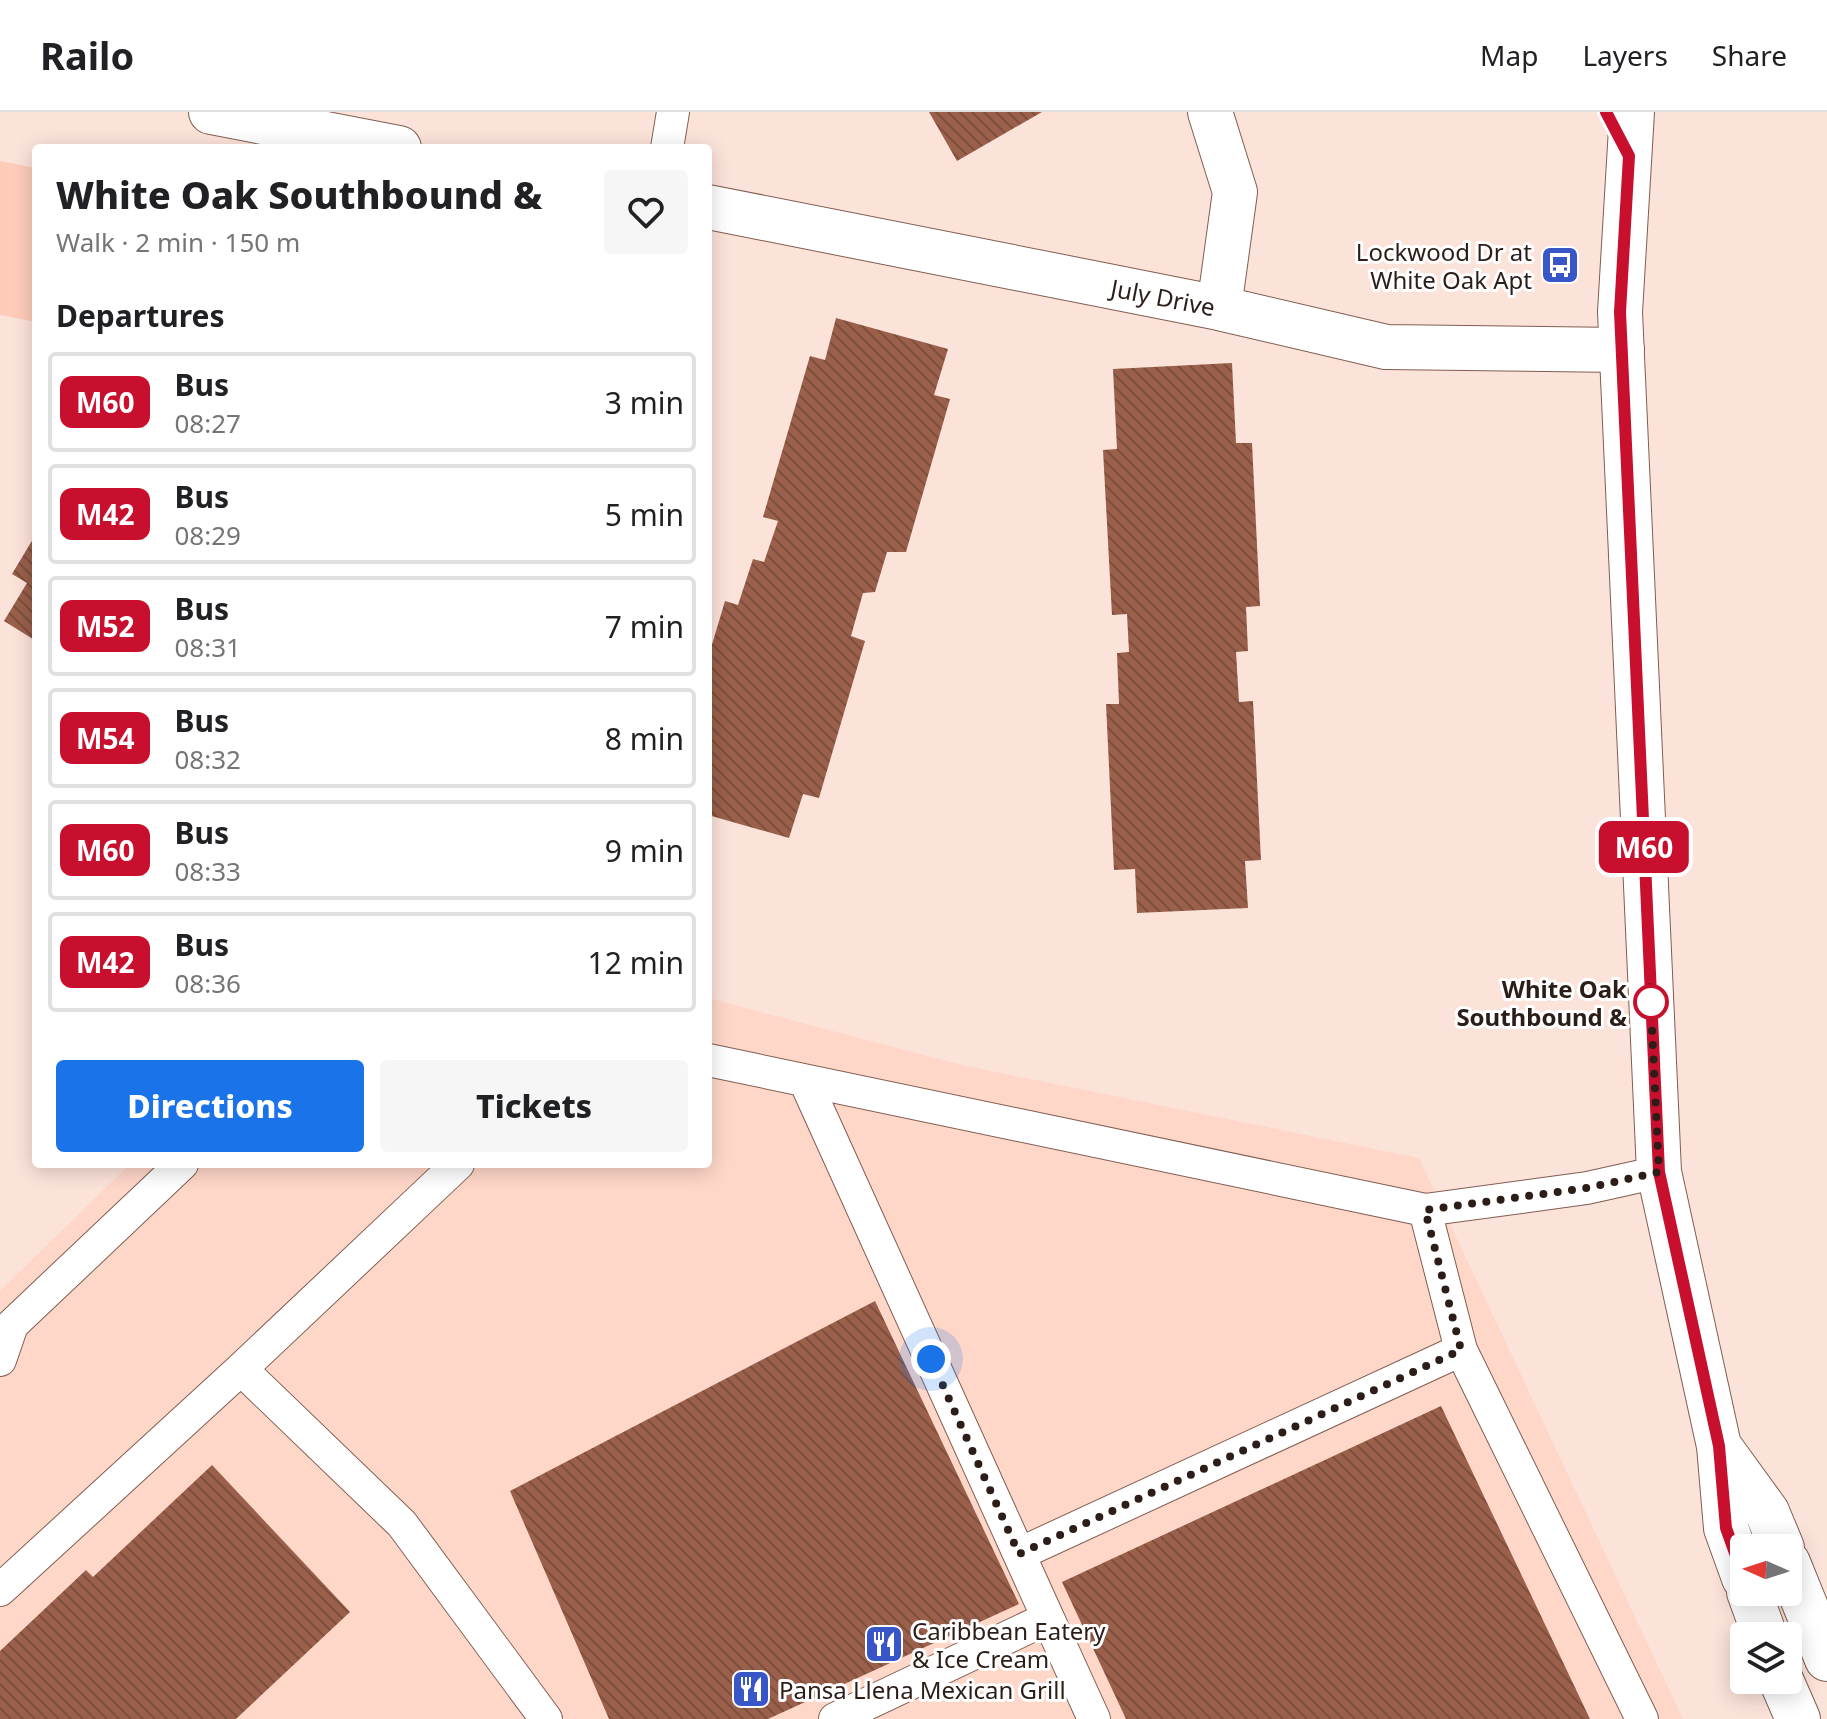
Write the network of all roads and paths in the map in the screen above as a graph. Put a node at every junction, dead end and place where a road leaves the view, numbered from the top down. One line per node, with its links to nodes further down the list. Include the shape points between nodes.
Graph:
1 (211, 112): 6 (street)
2 (673, 112): 7 (lane)
3 (1210, 112): 10 (street, via 1235,192)
4 (1606, 112): 8 (street)
5 (1632, 112): 8 (street)
6 (378, 144)
7 (668, 144)
8 (1629, 156): 11 (street)
9 (712, 208): 10 (street, July Drive)
10 (1219, 308): 11 (street, July Drive, via 1386,347)
11 (1622, 350): 16 (street)
12 (712, 1061): 13 (lane)
13 (805, 1081): 17 (lane); 24 (lane)
14 (178, 1168): 19 (lane, via 12,1325)
15 (454, 1168): 20 (lane)
16 (1659, 1172): 17 (lane, via 1587,1188); 21 (street)
17 (1425, 1210): 18 (lane)
18 (1461, 1350): 24 (lane); 33 (lane)
19 (0, 1360)
20 (241, 1369): 25 (lane); 30 (lane, via 402,1524)
21 (1719, 1446): 22 (street, via 1767,1512); 23 (street)
22 (1776, 1534)
23 (1730, 1539)
24 (1019, 1554): 27 (lane)
25 (0, 1590)
26 (1802, 1597): 28 (street)
27 (1048, 1618): 31 (lane); 32 (lane)
28 (1827, 1659)
29 (1787, 1694): 34 (street)
30 (546, 1719)
31 (835, 1719)
32 (1094, 1719)
33 (1642, 1719)
34 (1798, 1719)

